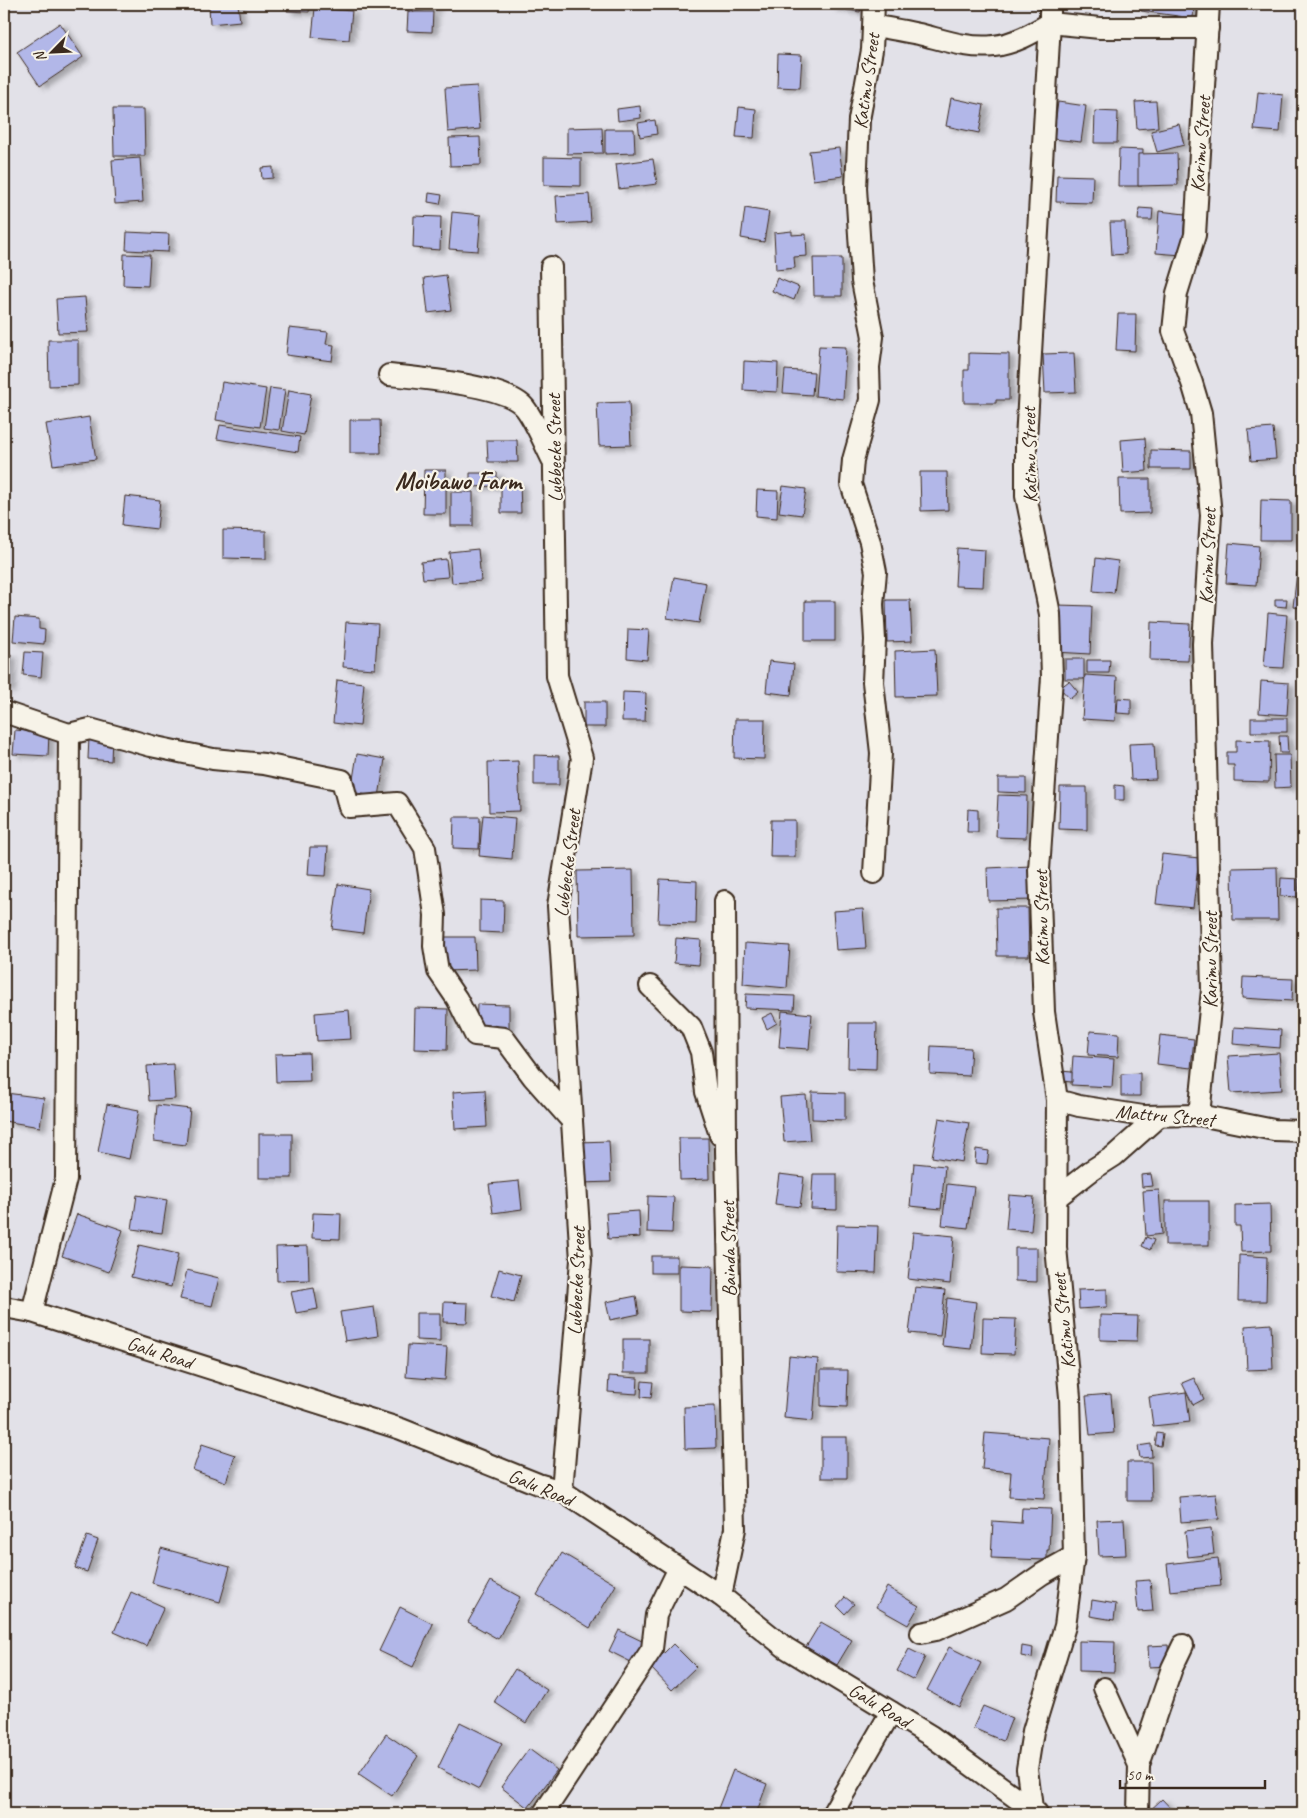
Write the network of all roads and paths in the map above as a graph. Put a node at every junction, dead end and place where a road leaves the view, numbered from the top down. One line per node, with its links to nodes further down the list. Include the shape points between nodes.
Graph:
1 (874, 4): 4 (street, Katimu Street)
2 (1209, 4): 5 (street, Karimu Street)
3 (1050, 13): 4 (street, via 1018,40 996,46 958,45); 5 (street, via 1100,28); 14 (street, Katimu Street, via 1026,440 1026,496 1050,614 1052,676 1039,870 1044,1012)
4 (874, 26): 11 (street, Katimu Street, via 859,120 856,188 862,281 872,337 870,400 853,460 851,484 876,572 872,682 881,753)
5 (1208, 28): 15 (street, Karimu Street, via 1195,235 1177,293 1173,331 1201,413 1211,515 1203,644 1212,990)
6 (551, 267): 8 (street, Lubbecke Street)
7 (389, 375): 8 (street, via 498,391 525,406)
8 (554, 463): 17 (street, Lubbecke Street, via 557,676 582,758 558,906)
9 (4, 712): 10 (street)
10 (69, 734): 17 (street, via 90,729 204,757 327,776 342,780 349,807 397,803 425,848 435,915 434,946 438,972 457,999 475,1035 504,1038); 22 (street, via 66,1179)
11 (874, 873)
12 (725, 901): 19 (street, Bainda Street)
13 (650, 986): 19 (street, via 691,1027 701,1052 706,1092)
14 (1057, 1100): 16 (street, Mattru Street, via 1142,1116); 20 (street, Katimu Street)
15 (1198, 1115): 16 (street, Mattru Street); 18 (street, Mattru Street, via 1274,1130)
16 (1160, 1116): 20 (street, via 1114,1156)
17 (572, 1121): 23 (street, Lubbecke Street, via 581,1260)
18 (1303, 1131)
19 (726, 1151): 26 (street, Bainda Street, via 735,1529)
20 (1056, 1198): 24 (street, Katimu Street, via 1056,1247 1070,1397)
21 (4, 1307): 22 (street, Galu Road)
22 (32, 1312): 23 (street, Galu Road, via 400,1429)
23 (562, 1491): 25 (street, Galu Road)
24 (1074, 1556): 27 (street, via 1006,1598 936,1630); 32 (street, Katimu Street, via 1065,1626 1033,1731 1027,1769)
25 (679, 1568): 26 (street, Galu Road); 33 (street, via 656,1615 652,1649)
26 (722, 1596): 30 (street, Galu Road, via 786,1648)
27 (921, 1633)
28 (1183, 1645): 31 (street)
29 (1104, 1688): 31 (street)
30 (891, 1712): 32 (street, Galu Road, via 931,1736); 34 (street)
31 (1139, 1766): 35 (street)
32 (1036, 1811)
33 (543, 1814)
34 (832, 1814)
35 (1138, 1814)

